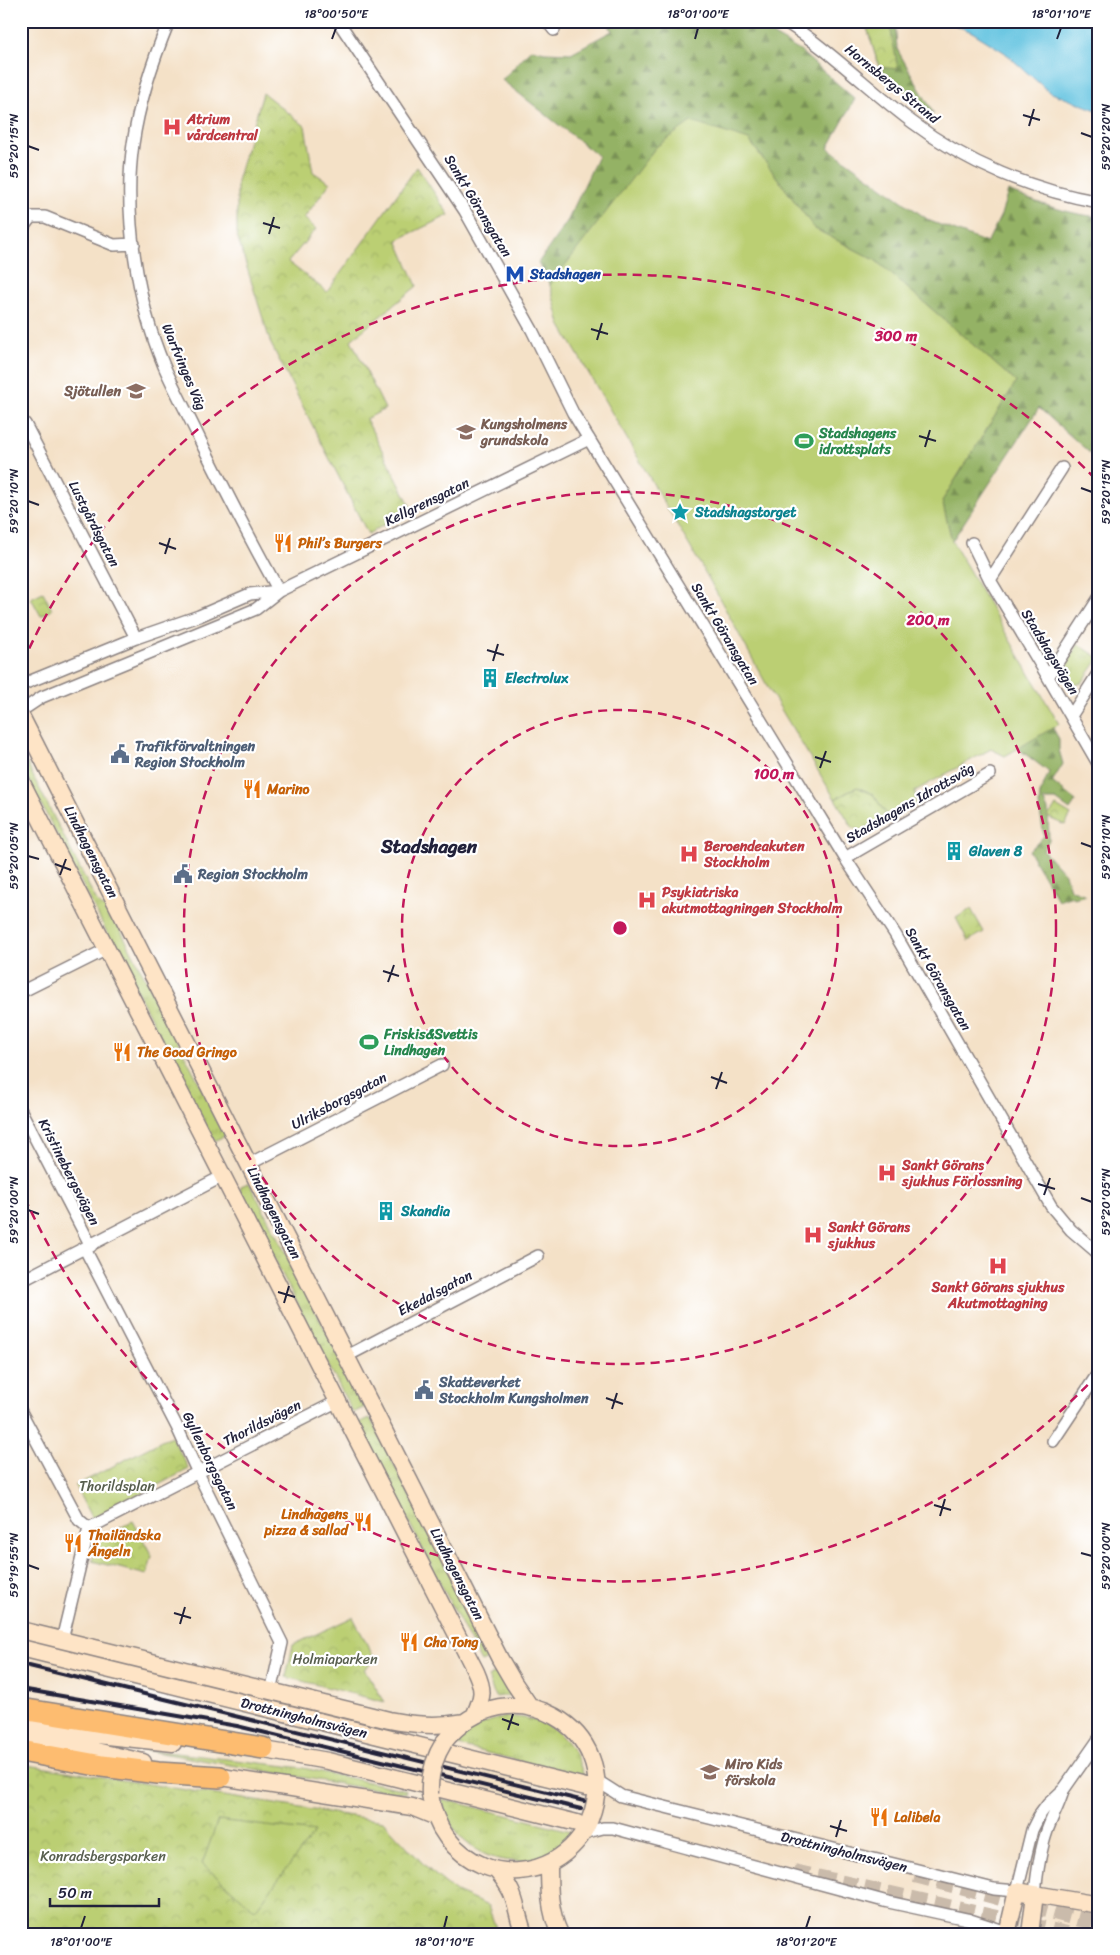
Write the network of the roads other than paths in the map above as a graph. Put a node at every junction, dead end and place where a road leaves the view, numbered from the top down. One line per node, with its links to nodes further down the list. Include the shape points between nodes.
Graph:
1 (169, 21): 6 (street, Warfvinges Väg, via 151,72 133,144 131,198)
2 (338, 21): 8 (street, Sankt Göransgatan, via 466,211)
3 (784, 21): 4 (street, Hornsbergs Strand, via 936,139 985,165 1037,186)
4 (1099, 202)
5 (21, 230): 6 (street, via 31,217 45,217 114,245)
6 (134, 244): 12 (street, Warfvinges Väg, via 145,310 164,366)
7 (25, 424): 14 (street, Lustgårdsgatan)
8 (589, 439): 12 (street, Kellgrensgatan); 24 (street, Sankt Göransgatan)
9 (1062, 468): 11 (street)
10 (972, 543): 11 (street, Stadshagsvägen)
11 (990, 580): 16 (street, Stadshagsvägen)
12 (279, 592): 14 (street, Kellgrensgatan, via 250,594); 18 (street, Kellgrensgatan, via 256,609 42,698)
13 (1099, 598): 16 (street)
14 (136, 638): 17 (street, Kellgrensgatan)
15 (1099, 672): 20 (street)
16 (1048, 677): 20 (street, Stadshagsvägen)
17 (21, 686)
18 (21, 711)
19 (21, 716): 29 (main road, Lindhagensgatan)
20 (1071, 716): 21 (street, Stadshagsvägen)
21 (1099, 765)
22 (990, 774): 24 (street, Stadshagens Idrottsväg)
23 (21, 781): 25 (main road, Lindhagensgatan)
24 (845, 858): 32 (street, Sankt Göransgatan, via 894,934 1051,1206)
25 (107, 949): 26 (street); 30 (main road, Lindhagensgatan)
26 (21, 992)
27 (442, 1065): 29 (street, Ulriksborgsgatan)
28 (21, 1111): 31 (street, Kristinebergsvägen)
29 (249, 1164): 30 (main road); 35 (main road, Lindhagensgatan)
30 (224, 1176): 31 (street, Kristinebergsvägen); 37 (main road, Lindhagensgatan)
31 (88, 1248): 34 (street, Kristinebergsvägen); 40 (street, Gyllenborgsgatan)
32 (1099, 1254)
33 (538, 1256): 35 (street, Ekedalsgatan)
34 (21, 1281)
35 (347, 1356): 46 (main road, Lindhagensgatan, via 504,1666)
36 (1099, 1372): 39 (street)
37 (338, 1401): 40 (street, Thorildsvägen); 48 (main road, Lindhagensgatan, via 482,1684 483,1695)
38 (21, 1412): 41 (street, via 78,1520)
39 (1053, 1441)
40 (198, 1473): 41 (street, Thorildsvägen); 45 (street, Gyllenborgsgatan, via 282,1643)
41 (89, 1528): 43 (street)
42 (21, 1630): 43 (main road, Drottningholmsvägen)
43 (62, 1640): 45 (main road, Drottningholmsvägen)
44 (21, 1648): 55 (main road, Drottningholmsvägen)
45 (271, 1692): 48 (main road, Drottningholmsvägen, via 417,1725 443,1726)
46 (531, 1708): 48 (main road, via 503,1706); 55 (main road, via 557,1718 578,1736 588,1752)
47 (21, 1709): 52 (highway)
48 (470, 1718): 57 (main road, bridge, via 444,1742 432,1770 430,1794)
49 (21, 1727): 52 (main road, via 197,1745)
50 (21, 1734): 54 (main road)
51 (1099, 1738): 56 (street)
52 (263, 1748): 58 (main road, via 328,1761)
53 (21, 1751): 54 (highway, via 102,1766)
54 (220, 1777): 57 (main road, via 412,1806)
55 (591, 1784): 58 (main road, via 595,1802 592,1813); 61 (street, Drottningholmsvägen, via 621,1796 994,1889)
56 (1064, 1789): 61 (street, via 1048,1804 1032,1830); 62 (street, via 1046,1832)
57 (434, 1816): 60 (main road, via 455,1848 470,1860)
58 (580, 1828): 59 (main road, via 568,1850); 64 (street, via 613,1828 884,1901 967,1919)
59 (549, 1863): 60 (main road, via 518,1871); 66 (main road, via 550,1905)
60 (496, 1870): 65 (main road, via 515,1897)
61 (1017, 1891): 62 (main road, Drottningholmsvägen); 64 (main road)
62 (1035, 1894): 63 (main road, Drottningholmsvägen); 67 (main road)
63 (1099, 1905)
64 (1009, 1933)
65 (524, 1934)
66 (560, 1934)
67 (1030, 1934)

